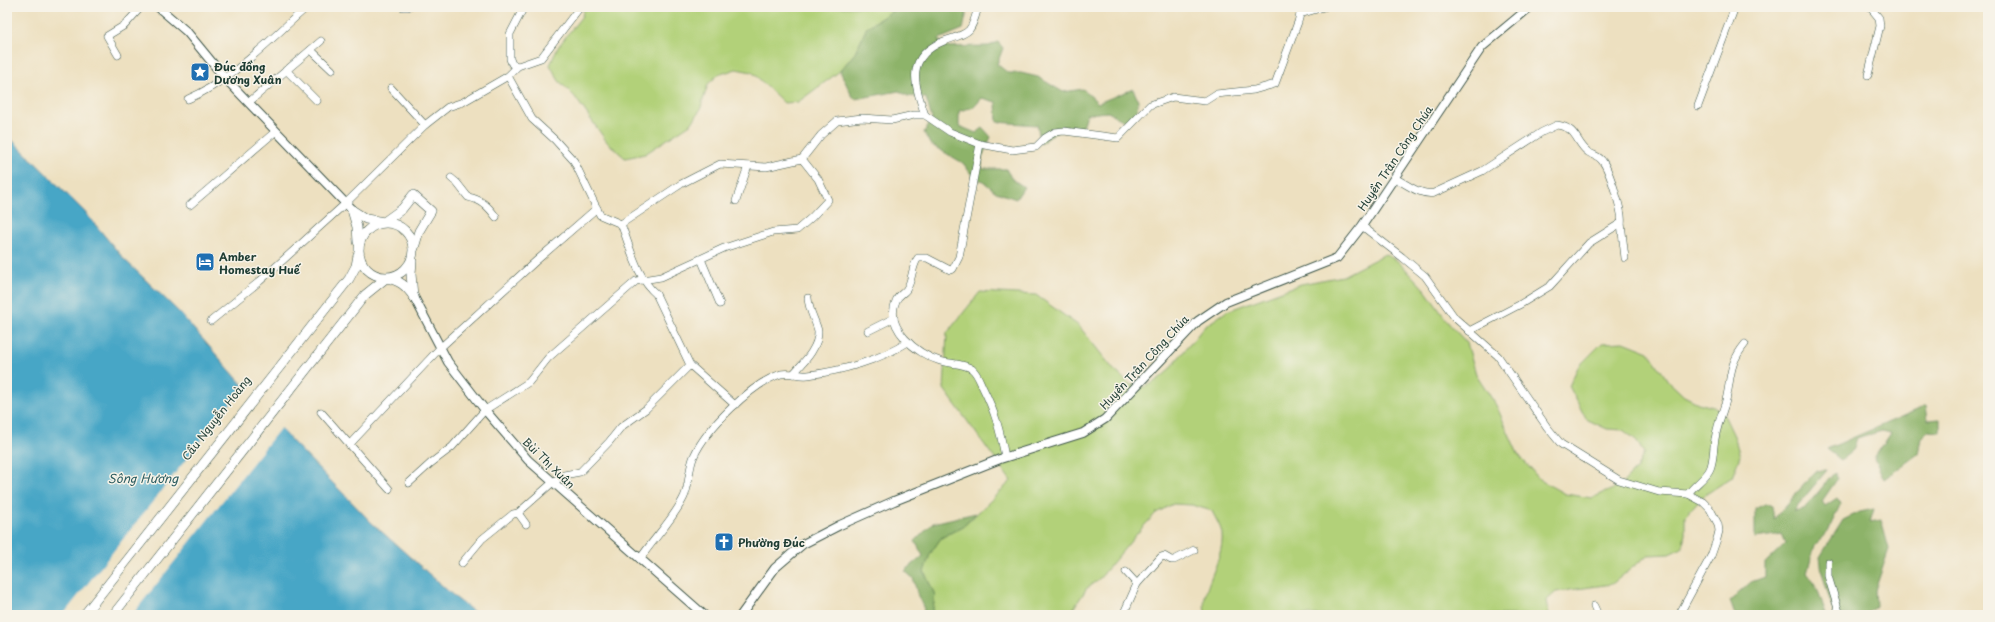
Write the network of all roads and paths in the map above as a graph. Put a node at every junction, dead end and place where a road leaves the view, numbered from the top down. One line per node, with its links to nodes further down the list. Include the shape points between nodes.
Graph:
1 (141, 7): 16 (street, via 125,25 107,36)
2 (158, 7): 22 (street, via 188,32)
3 (307, 7): 22 (street)
4 (402, 7): 5 (street)
5 (408, 7)
6 (524, 7): 17 (street, via 510,34 510,59 512,64)
7 (580, 7): 17 (street, via 542,58)
8 (978, 7): 28 (street, via 970,29 930,47 917,64 914,78)
9 (1324, 7): 13 (street)
10 (1530, 7): 35 (street, Huyền Trân Công Chúa, via 1482,47)
11 (1735, 7): 27 (street)
12 (1870, 7): 20 (street, via 1879,18 1880,26)
13 (1301, 10): 31 (street, via 1275,84 1254,90 1216,94 1205,101 1173,97 1167,99 1150,105 1118,138 1064,131 1055,132 1036,147 1012,150)
14 (321, 41): 15 (street)
15 (310, 50): 18 (street); 19 (street)
16 (118, 55)
17 (518, 66): 21 (street)
18 (286, 70): 25 (street); 26 (street)
19 (332, 70)
20 (1868, 75)
21 (508, 76): 29 (street, via 463,102 448,107); 39 (street, via 532,119 574,161)
22 (224, 77): 24 (street, via 205,91); 26 (street)
23 (391, 88): 29 (street)
24 (188, 99)
25 (317, 101)
26 (249, 102): 30 (street)
27 (1698, 106)
28 (925, 115): 31 (street, via 950,132); 32 (street, via 892,120 862,118 837,121 821,135)
29 (425, 125): 38 (street)
30 (276, 131): 37 (street); 38 (street)
31 (980, 144): 55 (street, via 955,267 950,270 927,258 918,258 907,289 896,300)
32 (802, 159): 33 (street, via 766,167); 49 (street, via 818,179 827,198 812,217 797,230 773,232)
33 (748, 166): 36 (street); 43 (street, via 725,163 716,165 681,184)
34 (451, 178): 40 (street, via 468,197 486,204)
35 (1395, 178): 42 (street, via 1422,192 1434,193 1482,171 1551,127 1563,126 1574,133 1589,153 1600,157 1603,162 1613,184 1621,213); 44 (street, Huyền Trân Công Chúa)
36 (736, 201)
37 (190, 206)
38 (349, 207): 41 (main road, via 366,219); 45 (main road, via 357,228); 56 (street)
39 (597, 208): 43 (street, via 600,215); 61 (street)
40 (496, 217)
41 (384, 222): 45 (main road, via 367,229); 46 (main road, via 393,223 407,233); 46 (main road, via 402,209 413,195 431,211 420,231)
42 (1621, 223): 48 (street); 58 (street, via 1589,243 1550,286)
43 (621, 224): 51 (street)
44 (1362, 226): 58 (street, via 1425,276 1455,318); 70 (street, Huyền Trân Công Chúa, via 1337,258 1226,302 1198,321 1105,419 1083,433)
45 (358, 245): 47 (main road)
46 (413, 254): 50 (main road, via 402,272); 52 (main road, via 411,274)
47 (358, 255): 50 (main road, via 368,271); 62 (main road, Cầu Nguyễn Hoàng, via 349,279)
48 (1625, 258)
49 (700, 259): 51 (street, via 661,277); 54 (street)
50 (386, 278): 52 (main road, via 405,285); 64 (main road, via 365,295)
51 (645, 281): 63 (street, via 656,294); 67 (street, via 636,281 548,358 529,382)
52 (414, 297): 61 (street, Bùi Thị Xuân)
53 (808, 298): 65 (street, via 817,338 809,356)
54 (720, 304)
55 (894, 318): 57 (street); 59 (street)
56 (211, 321)
57 (868, 331)
58 (1469, 331): 74 (street, via 1498,356 1561,444 1619,480 1659,492)
59 (908, 342): 65 (street, via 882,356 843,368 806,376); 70 (street, via 928,356 967,367 975,372 994,411)
60 (1745, 344): 74 (street, via 1736,356 1729,375 1709,471)
61 (440, 348): 67 (street, Bùi Thị Xuân); 69 (street)
62 (289, 351): 84 (main road, Cầu Nguyễn Hoàng); 85 (main road, Cầu Nguyễn Hoàng)
63 (690, 365): 66 (street); 71 (street, via 646,409 621,427 580,472 564,475)
64 (310, 371): 86 (main road); 87 (main road)
65 (793, 374): 66 (street, via 786,373 775,377 748,393)
66 (735, 405): 78 (street, via 704,439 691,463 684,497)
67 (485, 410): 71 (street, Bùi Thị Xuân, via 528,460); 72 (street, via 452,447)
68 (322, 412): 69 (street)
69 (349, 445): 73 (street)
70 (1005, 457): 89 (street, Huyền Trân Công Chúa, via 894,501 804,544 775,568)
71 (552, 482): 75 (street); 78 (street, Bùi Thị Xuân)
72 (409, 483)
73 (389, 489)
74 (1688, 494): 92 (street, via 1710,509 1719,531 1711,556)
75 (518, 513): 76 (street); 80 (street, via 513,514 482,539)
76 (526, 524)
77 (1194, 550): 82 (street, via 1174,560 1161,557)
78 (640, 559): 88 (street, Bùi Thị Xuân)
79 (1828, 562): 93 (street, via 1828,576)
80 (462, 563)
81 (1126, 572): 82 (street)
82 (1137, 584): 90 (street)
83 (1594, 606): 91 (street)
84 (76, 615)
85 (84, 615)
86 (113, 615)
87 (121, 615)
88 (704, 615)
89 (741, 615)
90 (1123, 615)
91 (1598, 615)
92 (1679, 615)
93 (1840, 615)

